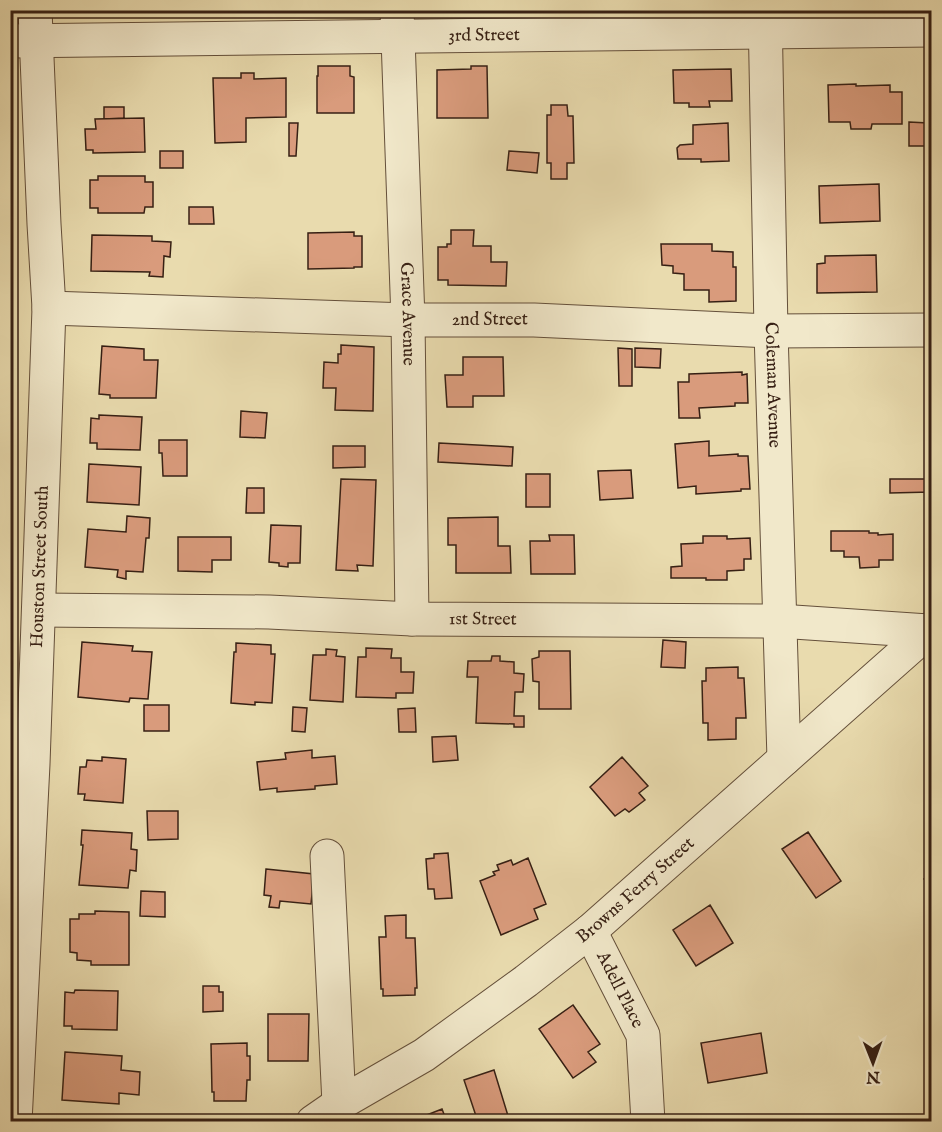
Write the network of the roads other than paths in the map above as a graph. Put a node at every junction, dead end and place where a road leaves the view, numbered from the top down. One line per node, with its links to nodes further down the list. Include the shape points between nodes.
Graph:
1 (765, 21): 2 (street, 3rd Street); 4 (street, 3rd Street); 8 (street, Coleman Avenue)
2 (398, 23): 3 (street, 3rd Street); 6 (street, Grace Avenue)
3 (27, 30): 5 (street, Houston Street South)
4 (932, 30)
5 (50, 308): 6 (street, 2nd Street); 9 (street, Houston Street South)
6 (408, 320): 8 (street, 2nd Street, via 534,320); 10 (street, Grace Avenue)
7 (932, 330): 8 (street, 2nd Street)
8 (771, 331): 11 (street, Coleman Avenue)
9 (39, 610): 10 (street, 1st Street, via 269,612); 14 (street, Houston Street South)
10 (412, 619): 11 (street, 1st Street)
11 (779, 621): 12 (street, 1st Street); 13 (street, Coleman Avenue)
12 (930, 629): 13 (street, Browns Ferry Street)
13 (784, 759): 16 (street, Browns Ferry Street)
14 (19, 844): 18 (street, Houston Street South)
15 (327, 856): 17 (street)
16 (590, 930): 17 (street, Browns Ferry Street, via 424,1055); 19 (street, Adell Place, via 643,1035)
17 (320, 1117)
18 (15, 1122)
19 (648, 1122)

